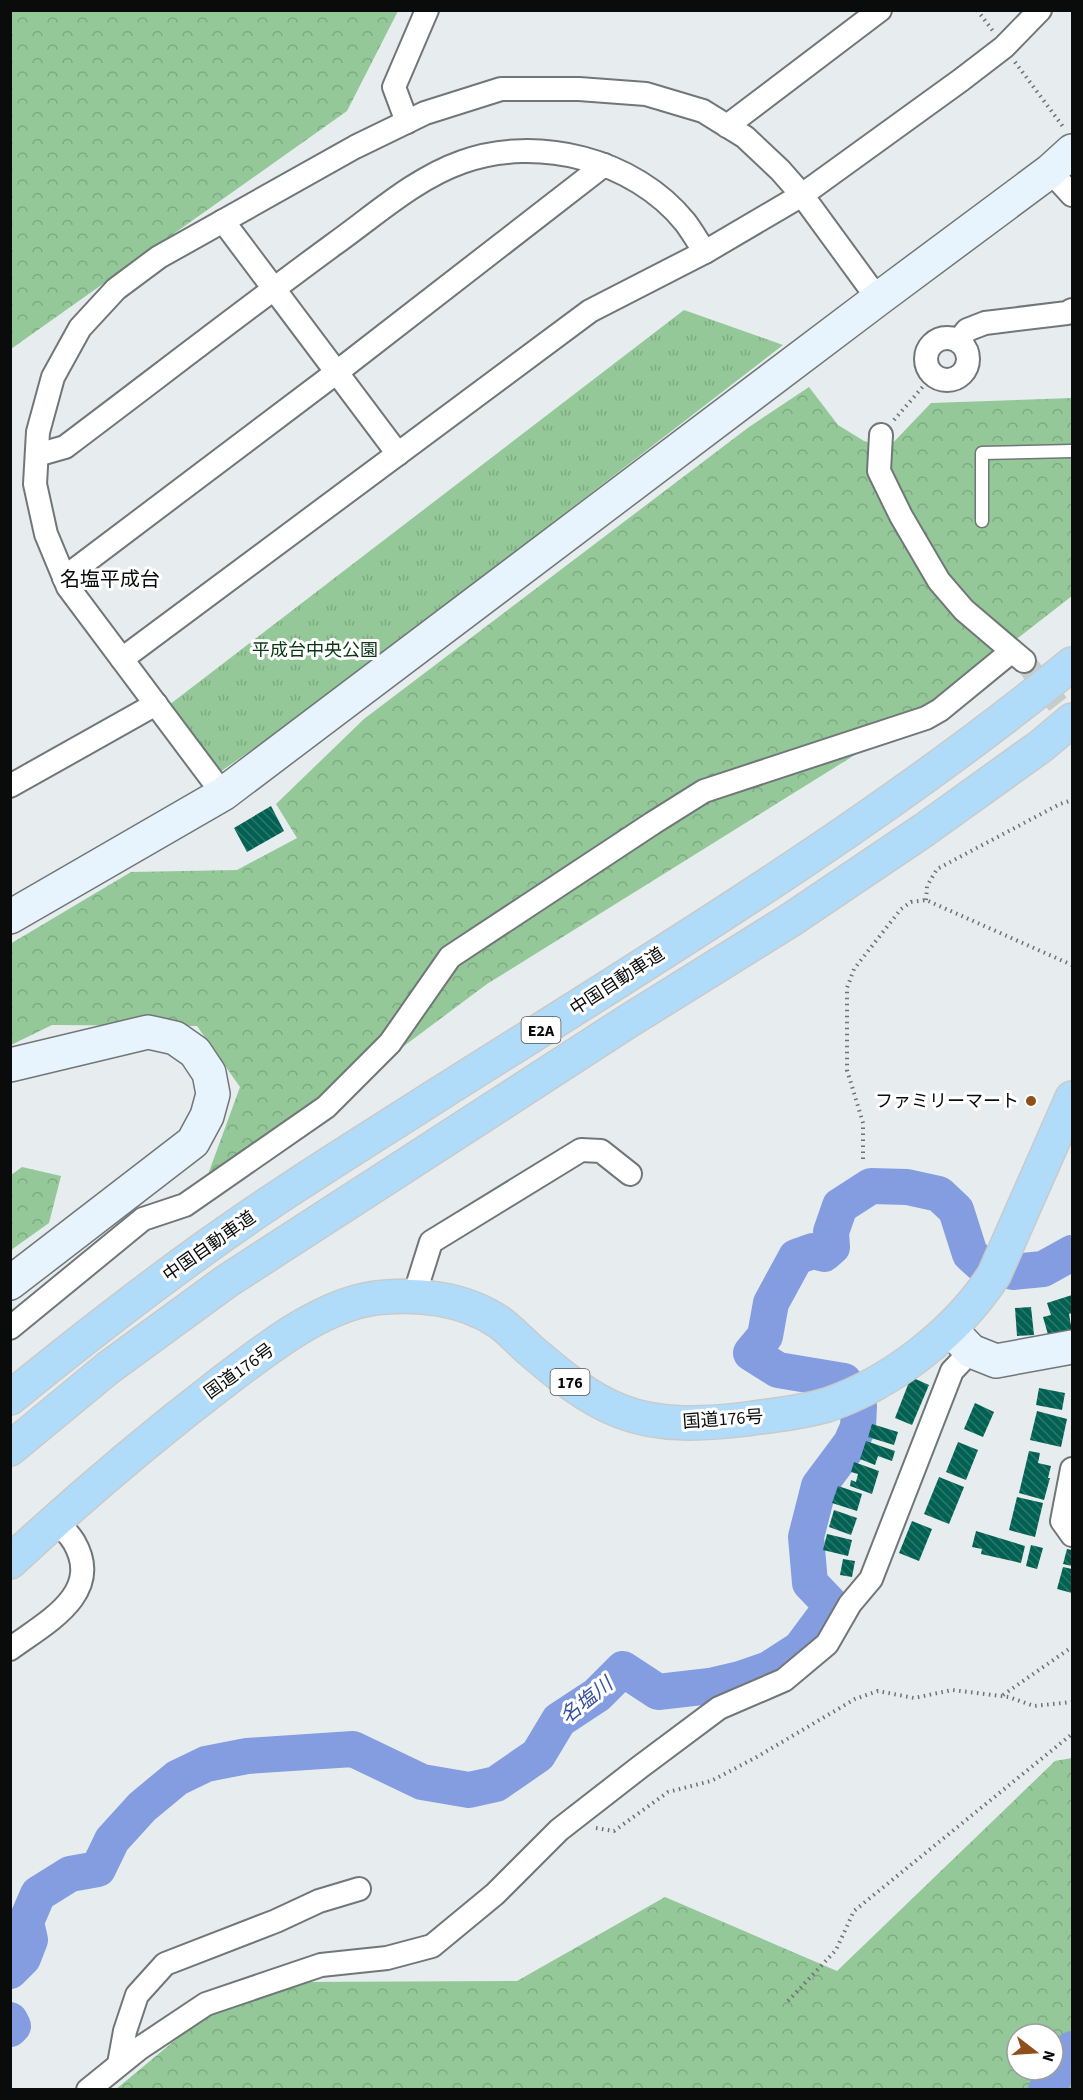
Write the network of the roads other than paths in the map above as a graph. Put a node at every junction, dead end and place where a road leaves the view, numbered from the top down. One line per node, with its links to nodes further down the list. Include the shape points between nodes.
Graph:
1 (427, 10): 4 (street, via 394,87)
2 (880, 10): 5 (street)
3 (1040, 10): 8 (street, via 1004,47)
4 (407, 122): 5 (street, via 501,89 579,89 646,94 703,111); 10 (street)
5 (727, 126): 8 (street, via 745,137)
6 (1064, 153): 9 (street); 13 (street)
7 (604, 165): 11 (street, via 662,199 685,222); 12 (street, via 568,154 533,151 500,152 462,162 423,180); 16 (street)
8 (802, 195): 11 (street); 13 (street)
9 (1072, 195)
10 (223, 221): 12 (street); 20 (street, via 159,256 116,289 80,328 53,377 38,432)
11 (705, 252): 19 (street, via 590,311)
12 (274, 289): 16 (street); 20 (street, via 65,447)
13 (878, 299): 28 (street)
14 (1072, 310): 15 (street, via 985,323 967,330)
15 (959, 340): 15 (street, via 968,354 965,370 951,380 933,375 926,363 929,346 943,337)
16 (337, 372): 19 (street); 22 (street)
17 (881, 435): 35 (street, via 879,471 939,581 964,610 1018,656 926,718 705,791 450,957 390,1043 326,1107 185,1205 143,1219)
18 (1072, 450): 21 (lane, via 982,453)
19 (399, 454): 23 (street)
20 (37, 455): 22 (street, via 35,484 46,534)
21 (982, 521)
22 (64, 578): 23 (street)
23 (122, 659): 25 (street)
24 (1072, 664): 38 (highway, 中国自動車道 / E2A, via 1006,718 761,889 207,1246)
25 (156, 704): 27 (street); 28 (street)
26 (1072, 720): 39 (highway, E2A, via 924,830 789,921 227,1281 108,1368)
27 (10, 786)
28 (223, 794): 29 (street)
29 (10, 917)
30 (10, 1065): 33 (street, via 148,1032 175,1038 195,1052 209,1073 213,1094 193,1142)
31 (1072, 1098): 36 (highway, 国道176号 / 176)
32 (630, 1173): 34 (street, via 601,1151 581,1150 431,1242)
33 (10, 1283)
34 (414, 1296): 36 (highway, 国道176号 / 176, via 476,1310 499,1322 584,1393 620,1411 667,1423 711,1423 828,1404 868,1386 919,1355); 41 (highway, 国道176号 / 176, via 348,1305 266,1349 178,1417)
35 (10, 1328)
36 (961, 1340): 37 (street, via 996,1361); 46 (street, via 871,1579 850,1604 827,1644 784,1680 720,1708 565,1825 495,1894 432,1946 387,1958 321,1965 206,2004)
37 (1072, 1347)
38 (10, 1398)
39 (10, 1449)
40 (1072, 1469): 42 (street, via 1062,1521)
41 (56, 1521): 43 (highway, 国道176号 / 176); 44 (street, via 78,1550 82,1579 62,1610)
42 (1072, 1535)
43 (10, 1562)
44 (10, 1649)
45 (359, 1889): 46 (street, via 319,1901 165,1964 137,1995)
46 (119, 2064): 47 (street)
47 (88, 2090)

